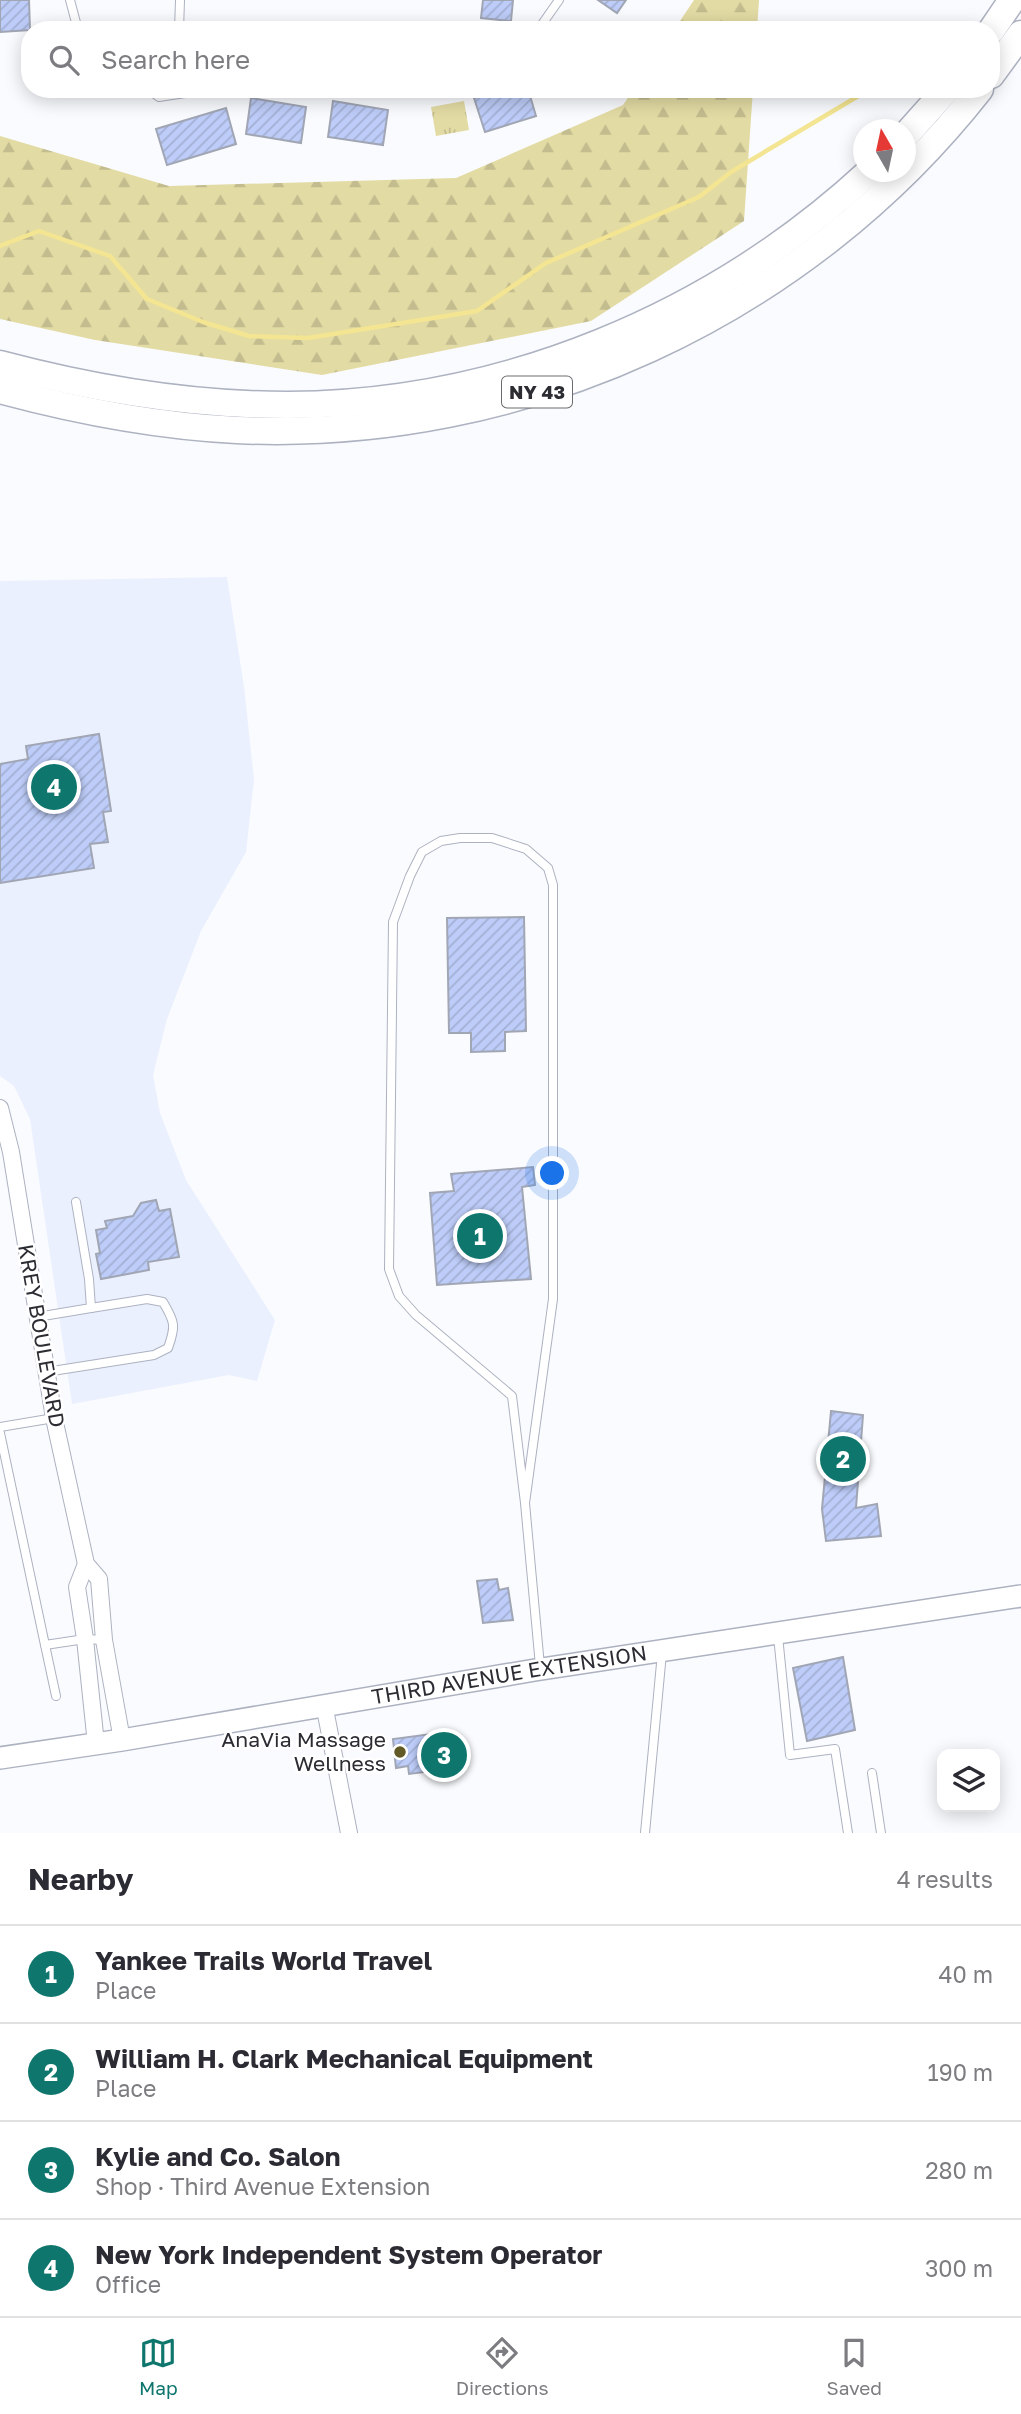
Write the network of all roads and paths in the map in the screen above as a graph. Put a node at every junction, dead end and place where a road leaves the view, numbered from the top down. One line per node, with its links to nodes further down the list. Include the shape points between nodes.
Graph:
1 (69, 0): 5 (lane)
2 (180, 0): 6 (lane)
3 (559, 0): 7 (lane)
4 (1012, 0): 8 (main road)
5 (75, 21)
6 (179, 21)
7 (544, 21)
8 (998, 21)
9 (1021, 34): 10 (main road)
10 (1000, 63)
11 (939, 98): 13 (main road)
12 (972, 98): 16 (main road, NY 43, via 899,179 820,248 777,278 662,344 544,391 432,418 289,431 130,419)
13 (916, 123)
14 (857, 182): 15 (main road, NY 43, via 804,227 720,284 628,332 559,358 440,390 338,403 238,404 134,393)
15 (0, 363)
16 (0, 390)
17 (0, 1108): 20 (street, KREY BOULEVARD)
18 (76, 1202): 19 (lane)
19 (91, 1308): 20 (lane); 21 (lane, via 147,1299 163,1302 175,1329 169,1348 154,1355)
20 (37, 1317): 21 (street, KREY BOULEVARD)
21 (46, 1372): 22 (street, KREY BOULEVARD)
22 (54, 1418): 23 (lane); 26 (street, KREY BOULEVARD)
23 (0, 1427)
24 (0, 1433): 31 (lane)
25 (525, 1503): 25 (lane, via 553,1299 553,885 548,868 526,849 492,838 460,838 441,841 422,852 393,922 389,1269 399,1296 416,1315 512,1396); 33 (lane)
26 (86, 1564): 29 (street, KREY BOULEVARD, via 77,1587); 30 (street, KREY BOULEVARD, via 99,1579)
27 (1021, 1596): 28 (street, THIRD AVENUE EXTENSION)
28 (778, 1633): 32 (street, THIRD AVENUE EXTENSION); 42 (lane, via 790,1755 835,1749)
29 (85, 1639): 30 (lane); 31 (lane); 37 (street, KREY BOULEVARD)
30 (104, 1640): 36 (street, KREY BOULEVARD)
31 (45, 1645): 34 (lane)
32 (663, 1650): 33 (street, THIRD AVENUE EXTENSION); 41 (lane)
33 (541, 1669): 35 (street, THIRD AVENUE EXTENSION)
34 (56, 1696)
35 (324, 1704): 36 (street, THIRD AVENUE EXTENSION); 40 (street)
36 (122, 1740): 37 (street, THIRD AVENUE EXTENSION)
37 (96, 1744): 38 (street, THIRD AVENUE EXTENSION)
38 (0, 1758)
39 (872, 1773): 43 (lane)
40 (349, 1833)
41 (645, 1833)
42 (848, 1833)
43 (881, 1833)

